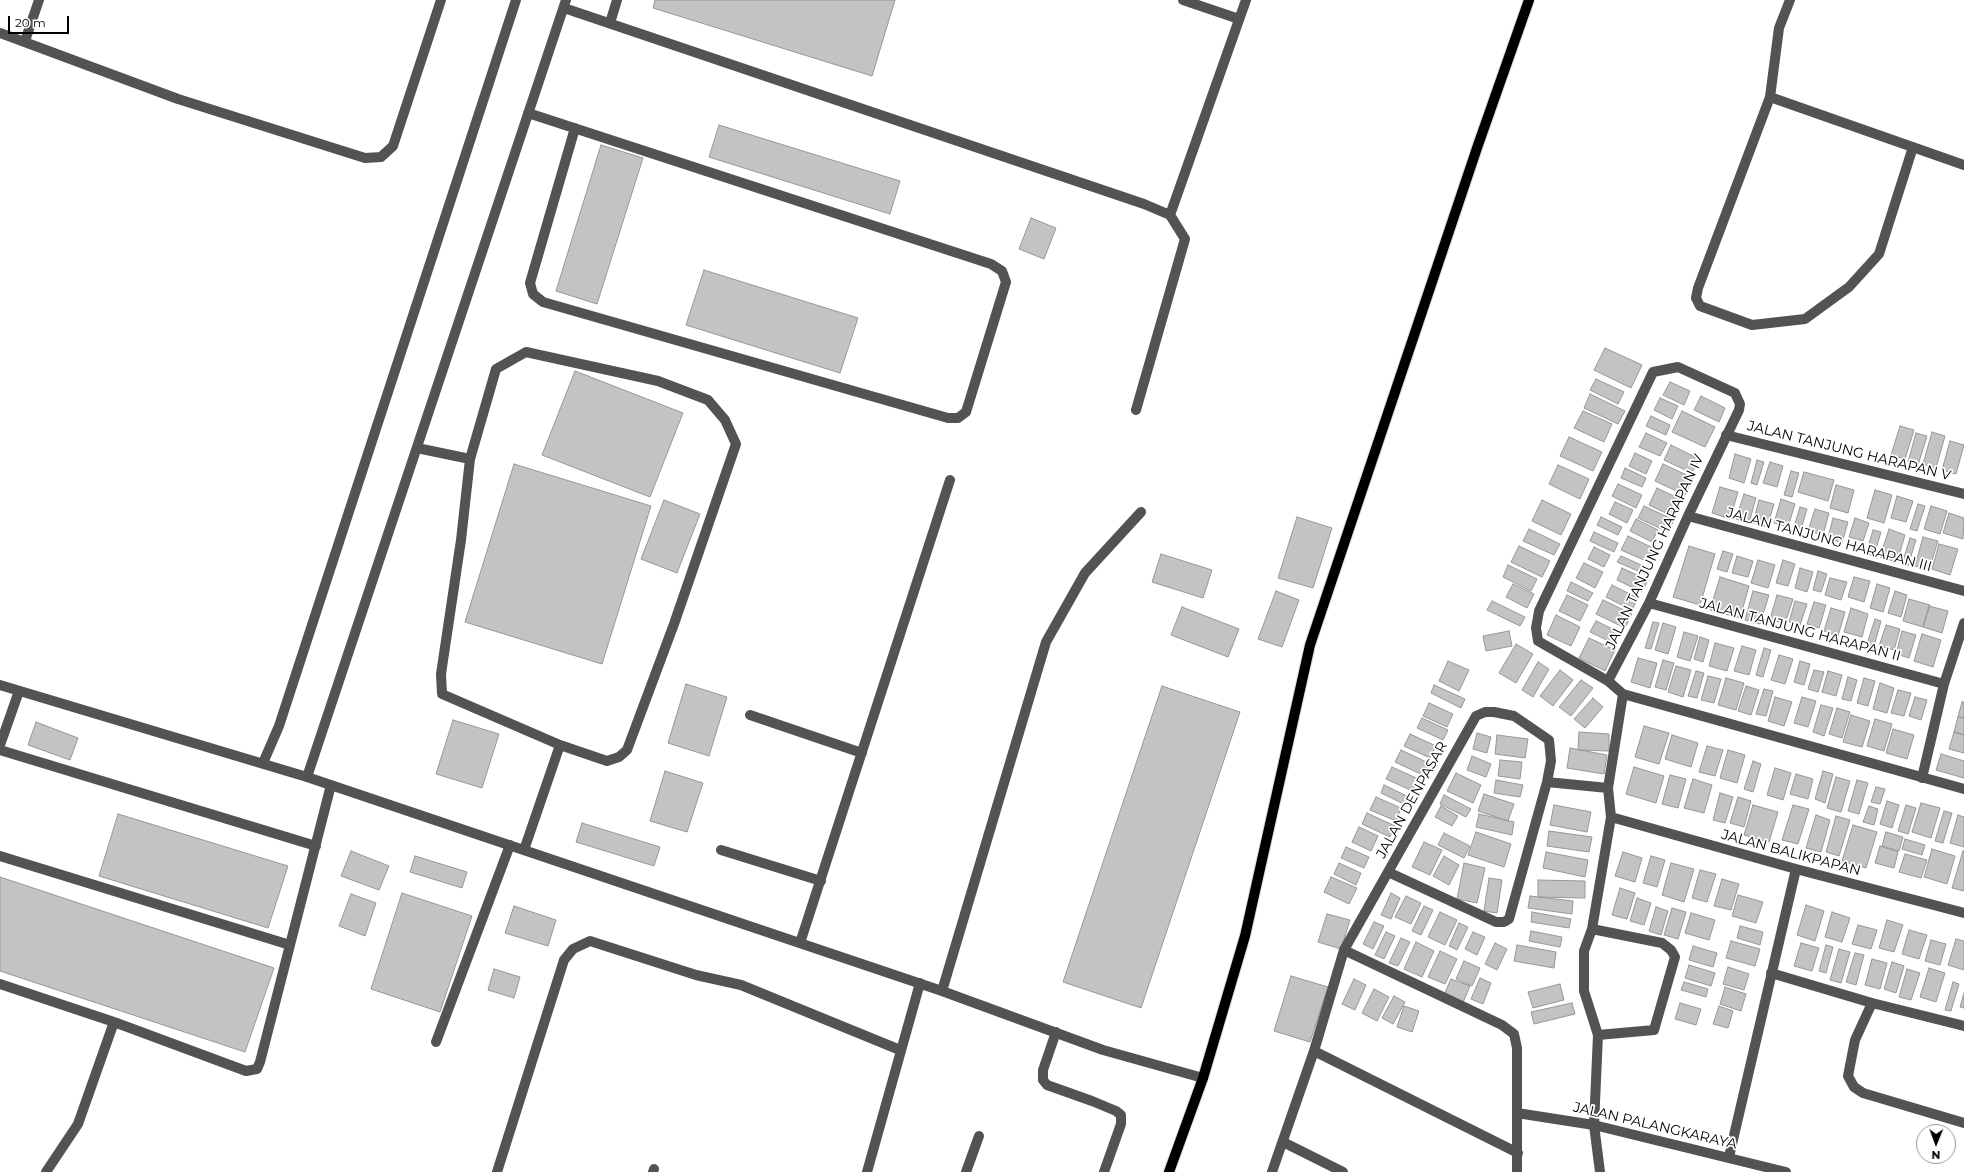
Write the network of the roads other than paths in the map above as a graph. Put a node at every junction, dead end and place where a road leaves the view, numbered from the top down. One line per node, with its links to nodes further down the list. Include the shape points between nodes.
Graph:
1 (39, 0): 13 (street)
2 (442, 0): 13 (street, via 393,146 381,157 365,158 178,99)
3 (516, 0): 41 (street, via 279,726)
4 (617, 0): 11 (street)
5 (1183, 0): 10 (street)
6 (1246, 0): 10 (street)
7 (1529, 0): 74 (main road, via 1310,645 1245,936)
8 (1790, 0): 14 (street, via 1779,28)
9 (565, 4): 11 (street); 15 (street)
10 (1239, 19): 19 (street)
11 (610, 23): 19 (street, via 1137,201)
12 (0, 33): 13 (street)
13 (24, 41)
14 (1770, 97): 17 (street); 17 (street, via 1696,298 1700,306 1752,325 1805,319 1849,287 1878,254)
15 (528, 113): 16 (street); 22 (street)
16 (575, 128): 16 (street, via 530,284 533,294 543,302 948,418 958,418 966,412 1006,282 1002,271 991,264)
17 (1913, 147): 18 (street)
18 (1964, 165)
19 (1170, 215): 20 (street, via 1185,240)
20 (1136, 410)
21 (1726, 435): 25 (street, JALAN TANJUNG HARAPAN V); 27 (street, JALAN TANJUNG HARAPAN IV); 31 (street, JALAN TANJUNG HARAPAN IV, via 1737,416 1740,404 1734,393 1678,367 1653,372 1536,620 1538,641)
22 (417, 448): 23 (street); 42 (street)
23 (470, 459): 38 (street, via 441,674 442,694); 38 (street, via 496,369 526,352 658,380 708,400 725,420 736,444 627,750 619,757 607,761)
24 (950, 480): 40 (street)
25 (1964, 494)
26 (1141, 512): 65 (street, via 1085,572 1046,642)
27 (1688, 516): 28 (street, JALAN TANJUNG HARAPAN III); 29 (street, JALAN TANJUNG HARAPAN IV)
28 (1964, 591)
29 (1649, 603): 31 (street, JALAN TANJUNG HARAPAN IV); 32 (street, JALAN TANJUNG HARAPAN II)
30 (1964, 623): 32 (street)
31 (1608, 681): 35 (street)
32 (1944, 684): 43 (street)
33 (0, 685): 34 (street)
34 (19, 691): 37 (street); 41 (street)
35 (1623, 694): 43 (street); 46 (street)
36 (750, 715): 40 (street)
37 (0, 745)
38 (560, 745): 51 (street)
39 (0, 750): 50 (street)
40 (862, 753): 56 (street)
41 (264, 764): 42 (street)
42 (307, 777): 45 (street)
43 (1922, 778): 47 (street)
44 (1547, 782): 46 (street); 55 (street, JALAN DENPASAR, via 1509,919 1504,922 1496,922); 55 (street, JALAN DENPASAR, via 1551,762 1548,740 1514,716 1485,712 1476,716)
45 (331, 785): 49 (street); 50 (street)
46 (1608, 788): 48 (street)
47 (1964, 789)
48 (1611, 817): 54 (street, JALAN BALIKPAPAN); 58 (street)
49 (510, 845): 51 (street); 71 (street)
50 (316, 846): 60 (street)
51 (524, 850): 59 (street)
52 (721, 850): 56 (street)
53 (0, 856): 60 (street)
54 (1796, 869): 57 (street, JALAN BALIKPAPAN); 62 (street)
55 (1388, 872): 61 (street)
56 (821, 881): 59 (street)
57 (1964, 913)
58 (1592, 929): 70 (street, via 1584,951 1584,992); 70 (street, via 1662,943 1675,957 1654,1030)
59 (800, 943): 63 (street)
60 (290, 945): 67 (street, via 257,1069 246,1071)
61 (1344, 950): 73 (street); 75 (street, via 1502,1025 1514,1034 1517,1048)
62 (1771, 973): 66 (street); 81 (street)
63 (920, 983): 65 (street); 72 (street)
64 (0, 984): 67 (street)
65 (942, 991): 69 (street)
66 (1872, 1003): 68 (street); 76 (street, via 1855,1040 1848,1076 1854,1087 1863,1093)
67 (114, 1022): 82 (street, via 78,1124)
68 (1964, 1026)
69 (1056, 1032): 74 (street, via 1104,1050); 86 (street, via 1043,1070 1043,1080 1047,1085 1092,1100 1121,1115 1121,1124)
70 (1598, 1035): 77 (street)
71 (436, 1042)
72 (900, 1050): 83 (street, via 741,985 696,975 590,941 573,949 564,960); 84 (street)
73 (1314, 1051): 79 (street); 80 (street)
74 (1204, 1078): 87 (main road)
75 (1517, 1113): 77 (street, JALAN PALANGKARAYA); 80 (street)
76 (1964, 1123)
77 (1594, 1125): 81 (street, JALAN PALANGKARAYA); 91 (street)
78 (979, 1136): 85 (street)
79 (1283, 1142): 88 (street); 89 (street)
80 (1518, 1153): 90 (street)
81 (1729, 1157): 92 (street, JALAN PALANGKARAYA)
82 (46, 1172)
83 (496, 1172)
84 (867, 1172)
85 (966, 1172)
86 (1104, 1172)
87 (1169, 1172)
88 (1272, 1172)
89 (1343, 1172)
90 (1517, 1172)
91 (1600, 1172)
92 (1786, 1172)

